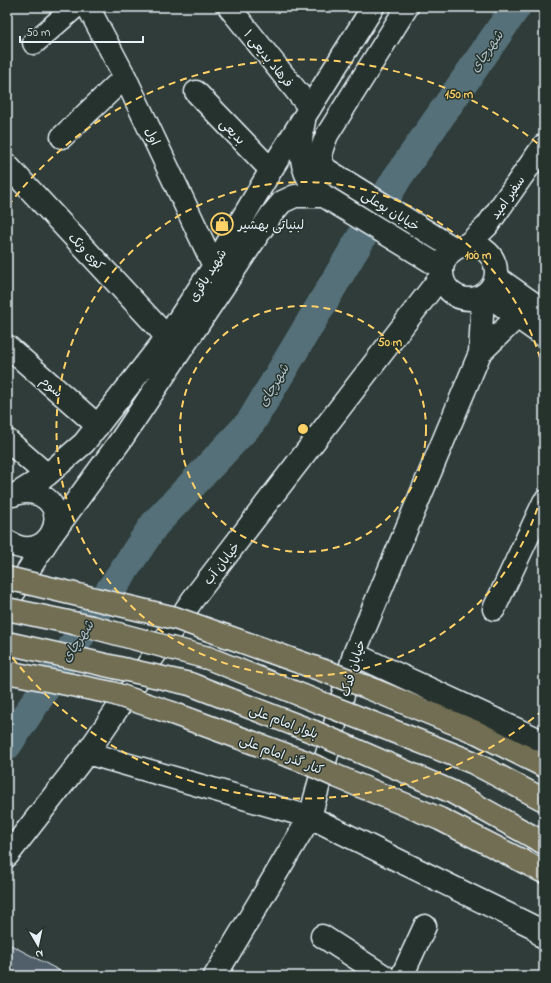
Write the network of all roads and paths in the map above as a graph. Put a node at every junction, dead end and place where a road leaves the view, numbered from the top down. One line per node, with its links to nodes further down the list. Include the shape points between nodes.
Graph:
1 (75, 7): 6 (street)
2 (88, 7): 7 (street, اول)
3 (229, 7): 9 (street, فرهاد بدیعی ۱)
4 (372, 7): 9 (street, شهید باقری)
5 (407, 7): 16 (street, خیابان بوعلی, via 327,134 320,152 323,166)
6 (34, 43)
7 (125, 77): 10 (street); 17 (street, اول)
8 (196, 92): 14 (street, بدیعی)
9 (307, 113): 14 (street, شهید باقری); 15 (street, خیابان بوعلی, via 301,143 304,169 309,181)
10 (62, 137)
11 (544, 145): 16 (street, سفیر امید, via 487,226)
12 (544, 165): 19 (street, سفیر امید, via 500,230)
13 (7, 166): 23 (street, کوی ونک)
14 (271, 170): 17 (street, شهید باقری)
15 (324, 196): 18 (street, خیابان بوعلی); 31 (street, شهید باقری, via 295,196 282,202 271,215 121,440)
16 (461, 247): 18 (street, via 446,259); 19 (street, via 479,247 489,254)
17 (214, 266): 23 (street, شهید باقری)
18 (442, 272): 19 (street, via 447,287 456,296 468,299 474,298); 41 (street, خیابان آب, via 193,599)
19 (489, 281): 20 (street); 21 (street); 25 (street, خیابان فدک)
20 (544, 311)
21 (517, 317): 22 (street); 25 (street, خیابان فدک)
22 (544, 336)
23 (167, 337): 26 (street, شهید باقری)
24 (7, 346): 26 (street, سوم)
25 (480, 353): 38 (street, خیابان فدک)
26 (98, 426): 28 (street, شهید باقری, via 84,443)
27 (7, 440): 28 (street)
28 (47, 475): 29 (street, شهید باقری)
29 (12, 496): 31 (street, via 27,491 43,496 49,502 55,518)
30 (544, 502): 36 (street)
31 (50, 537): 32 (street, via 34,548 24,549); 34 (street, شهید باقری)
32 (10, 544)
33 (7, 578): 42 (main road, bridge, via 175,618 364,686 478,733)
34 (7, 603)
35 (7, 609): 43 (main road, bridge, via 208,658 472,762)
36 (494, 609)
37 (7, 643): 45 (main road, بلوار امام علی, bridge, via 190,684 314,732 452,792)
38 (354, 654): 40 (street); 44 (street, خیابان فدک)
39 (7, 672): 47 (main road, کنار گذر امام علی, bridge, via 112,693 303,761 440,819)
40 (544, 742)
41 (88, 753): 44 (street); 46 (street, خیابان آب)
42 (544, 766)
43 (544, 800)
44 (310, 817): 50 (street, via 534,928); 51 (street, خیابان فدک)
45 (544, 844)
46 (7, 856)
47 (544, 872)
48 (425, 926): 53 (street)
49 (322, 936): 52 (street)
50 (544, 938)
51 (215, 976)
52 (384, 976)
53 (402, 976)

